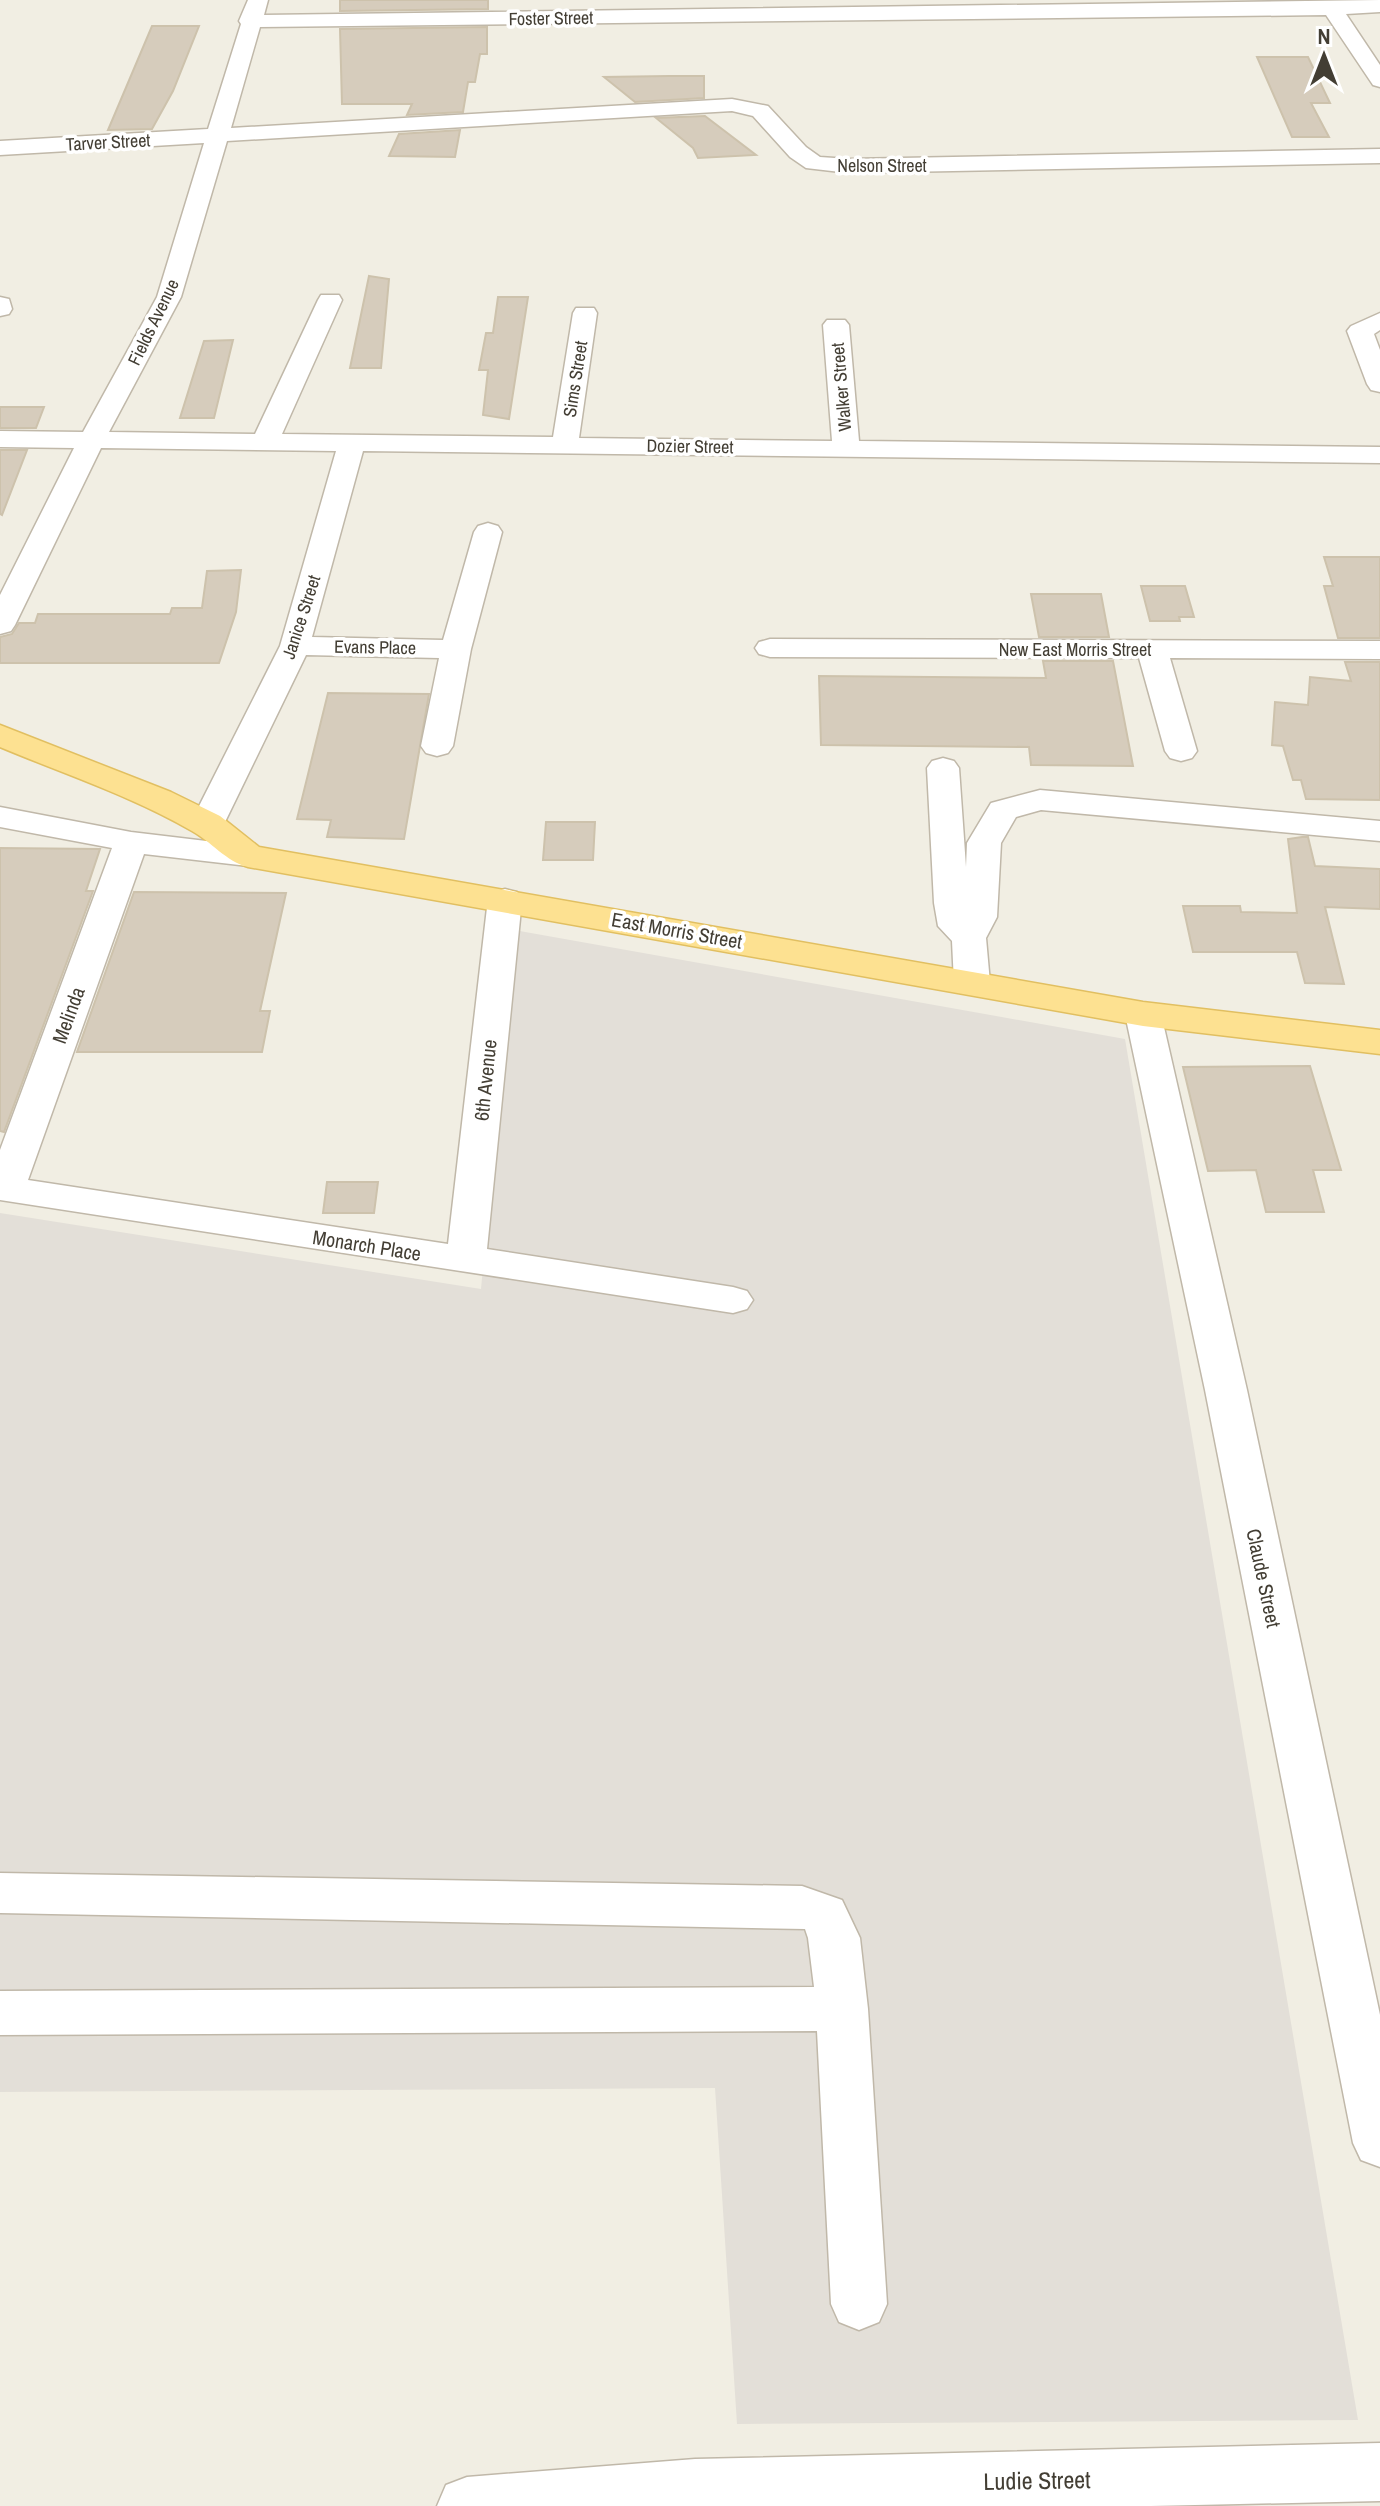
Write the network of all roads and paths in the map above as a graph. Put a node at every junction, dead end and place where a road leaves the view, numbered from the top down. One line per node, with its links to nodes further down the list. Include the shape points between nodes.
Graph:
1 (1331, 4): 2 (street, Foster Street); 3 (street, Foster Street); 4 (street)
2 (1380, 6)
3 (253, 11): 5 (street, Fields Avenue)
4 (1380, 81)
5 (215, 136): 6 (street, Tarver Street); 7 (street, Nelson Street, via 732,105 760,111 814,163 849,166); 14 (street, Fields Avenue, via 169,297)
6 (0, 148)
7 (1380, 156)
8 (330, 300): 15 (street)
9 (585, 313): 17 (street, Sims Street)
10 (1380, 320): 12 (street, via 1360,331)
11 (836, 325): 18 (street, Walker Street)
12 (1380, 384)
13 (0, 439): 14 (street, Dozier Street)
14 (91, 441): 15 (street, Dozier Street); 21 (street, Fields Avenue)
15 (264, 444): 16 (street, Dozier Street)
16 (351, 444): 17 (street, Dozier Street); 22 (street, Janice Street)
17 (565, 444): 18 (street, Dozier Street)
18 (846, 449): 19 (street, Dozier Street)
19 (1380, 455)
20 (488, 532): 24 (street)
21 (0, 625)
22 (295, 646): 24 (street, Evans Place); 32 (street, Janice Street)
23 (770, 648): 25 (street, New East Morris Street)
24 (456, 649): 28 (street)
25 (1152, 649): 26 (street, New East Morris Street); 29 (street)
26 (1380, 650)
27 (0, 735): 32 (main road, East Morris Street)
28 (437, 746)
29 (1181, 751)
30 (943, 768): 37 (street, via 951,903 955,926)
31 (0, 817): 34 (street)
32 (207, 824): 35 (main road, East Morris Street)
33 (1380, 831): 37 (street, via 1040,800 1003,810 984,843 980,917)
34 (131, 842): 35 (street); 41 (street, Melinda)
35 (248, 856): 36 (main road, East Morris Street)
36 (505, 899): 38 (main road, East Morris Street); 42 (street, 6th Avenue)
37 (969, 938): 38 (street)
38 (972, 983): 39 (main road, East Morris Street)
39 (1143, 1014): 40 (main road, East Morris Street); 47 (street, Claude Street)
40 (1380, 1042)
41 (3, 1188): 42 (street, Monarch Place)
42 (466, 1260): 43 (street, Monarch Place)
43 (733, 1300)
44 (0, 1893): 45 (street, via 802,1907 824,1915 834,1938)
45 (842, 2009): 46 (street); 48 (street)
46 (0, 2013)
47 (1380, 2143)
48 (859, 2304)
49 (1380, 2472): 50 (street, Ludie Street)
50 (695, 2497): 51 (street, Ludie Street)
51 (467, 2506)

